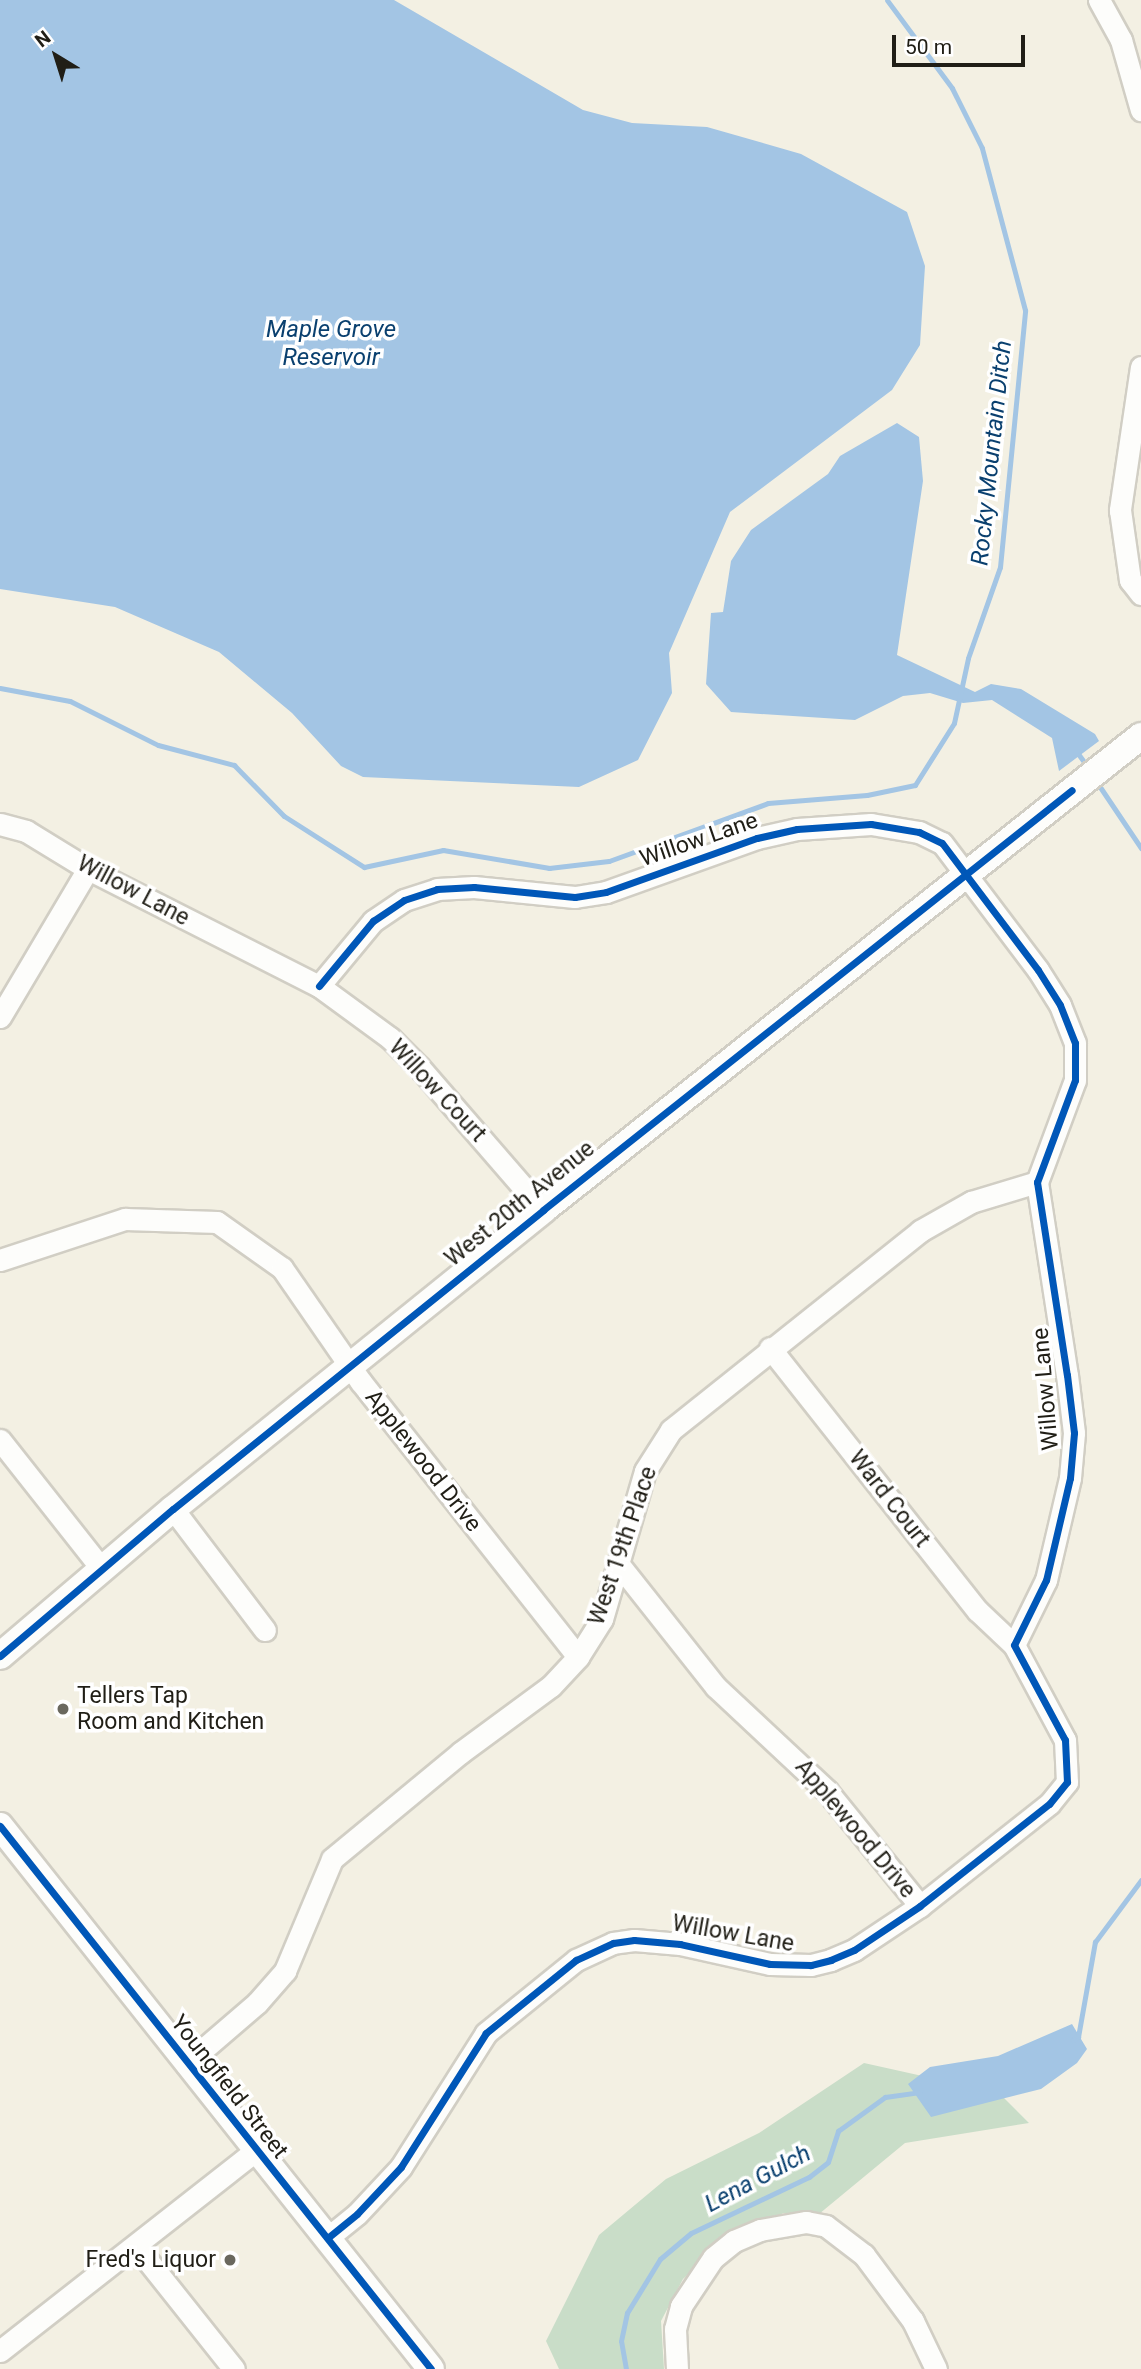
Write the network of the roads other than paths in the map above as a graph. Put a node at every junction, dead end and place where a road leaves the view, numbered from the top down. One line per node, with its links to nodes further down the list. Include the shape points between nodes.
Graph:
1 (1099, 0): 2 (street, via 1121,40)
2 (1141, 110)
3 (1141, 368): 4 (street, via 1120,510 1130,580)
4 (1141, 594)
5 (1141, 736): 8 (street, West 20th Avenue)
6 (0, 824): 7 (street, Willow Lane, via 26,831)
7 (88, 869): 9 (street, Willow Lane); 10 (street)
8 (967, 873): 9 (street, Willow Lane, via 942,843 919,832 871,824 797,829 757,838 606,892 575,897 474,887 437,889 404,900 373,922); 11 (street, Willow Lane, via 1060,1005 1075,1043 1075,1080); 12 (street, West 20th Avenue)
9 (319, 986): 12 (street, Willow Court, via 390,1038 421,1068)
10 (0, 1017)
11 (1037, 1182): 14 (street, West 19th Place, via 1007,1188 944,1215); 21 (street, Willow Lane, via 1073,1433 1070,1478 1049,1569)
12 (543, 1210): 15 (street, West 20th Avenue)
13 (0, 1260): 15 (street, Applewood Drive, via 125,1219 217,1222 282,1268)
14 (770, 1348): 18 (street, West 19th Place, via 663,1440 645,1471); 21 (street, Ward Court, via 978,1611)
15 (353, 1367): 17 (street, West 20th Avenue); 23 (street, Applewood Drive)
16 (0, 1440): 19 (street)
17 (173, 1509): 19 (street, West 20th Avenue); 20 (street)
18 (620, 1566): 23 (street, West 19th Place, via 603,1619); 25 (street, Applewood Drive, via 716,1687 827,1791)
19 (101, 1568): 22 (street, West 20th Avenue)
20 (265, 1630)
21 (1014, 1645): 25 (street, Willow Lane, via 1065,1740 1067,1782 1049,1804)
22 (0, 1656)
23 (578, 1657): 26 (street, West 19th Place, via 551,1686 460,1753 332,1859 285,1971 257,2003)
24 (0, 1826): 26 (street, Youngfield Street)
25 (920, 1906): 28 (street, Willow Lane, via 854,1950 811,1965 770,1964 656,1940 613,1943 576,1960 486,2033 401,2167)
26 (186, 2064): 27 (street, Youngfield Street)
27 (254, 2152): 28 (street, Youngfield Street); 29 (street)
28 (327, 2238): 32 (street, Youngfield Street)
29 (136, 2246): 30 (street); 31 (street)
30 (0, 2351)
31 (233, 2369)
32 (431, 2369)
33 (677, 2369): 34 (street, via 675,2329 681,2306 713,2258 734,2241 760,2230 806,2222 826,2226 864,2255 913,2320)
34 (936, 2369)

